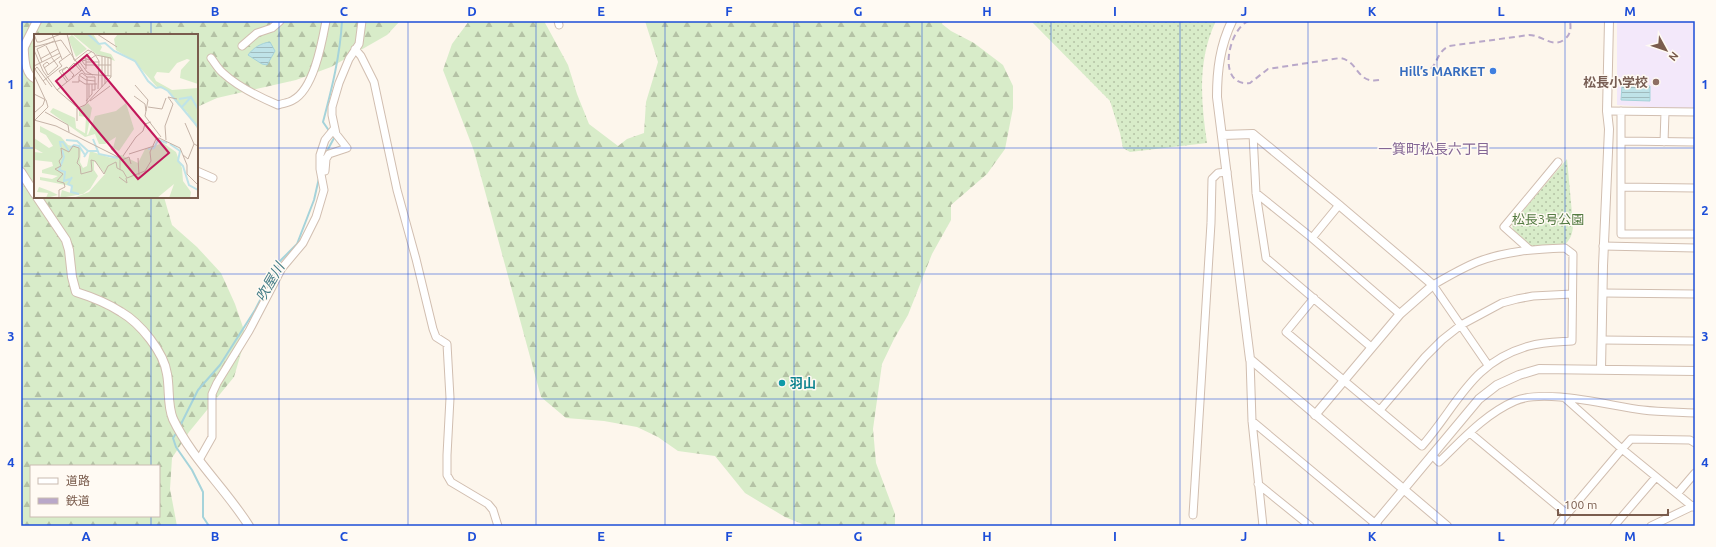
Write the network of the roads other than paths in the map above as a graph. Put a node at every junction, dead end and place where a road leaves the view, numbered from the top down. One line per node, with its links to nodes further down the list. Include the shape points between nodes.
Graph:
1 (37, 21): 9 (street)
2 (280, 21): 7 (street, via 272,28 257,33)
3 (326, 21): 10 (street, via 316,65 307,86 294,100 278,105 265,99 222,73)
4 (362, 21): 8 (street, via 359,44)
5 (1232, 21): 18 (street, via 1217,71 1217,97)
6 (1609, 21): 12 (street)
7 (242, 46)
8 (355, 48): 16 (street, via 335,90 332,107); 74 (street, via 374,82 397,190 433,329 436,337 447,344 450,398 447,475 451,482 488,504 493,510)
9 (23, 50): 11 (street, via 27,69)
10 (211, 58)
11 (34, 79)
12 (1607, 110): 13 (street); 36 (street, via 1609,129)
13 (1621, 111): 14 (street); 19 (street)
14 (1665, 112): 15 (street); 20 (street)
15 (1695, 112)
16 (334, 129): 24 (street, via 347,148 329,154); 63 (street, via 320,155 324,190 316,217 302,242 279,273 250,331 217,383 212,394 212,437)
17 (1253, 134): 18 (street); 31 (street); 33 (street)
18 (1222, 135): 26 (street)
19 (1621, 141): 20 (street); 28 (street)
20 (1664, 142): 21 (street)
21 (1695, 142)
22 (1558, 162): 38 (street, via 1504,227)
23 (198, 171): 27 (street)
24 (325, 171)
25 (21, 172): 30 (street)
26 (1227, 172): 49 (street); 71 (street, via 1218,173 1212,179)
27 (213, 178)
28 (1621, 187): 29 (street); 34 (street, via 1621,234)
29 (1695, 188)
30 (34, 192)
31 (1256, 193): 35 (street); 43 (street, via 1266,258)
32 (38, 198): 63 (street, via 66,240 76,292 122,312 142,330 163,358 172,418 190,450)
33 (1339, 205): 35 (street); 39 (street)
34 (1695, 234)
35 (1312, 238): 44 (street)
36 (1604, 246): 37 (street); 40 (street)
37 (1695, 248)
38 (1530, 250): 39 (street, via 1477,262); 41 (street, via 1565,248 1573,254)
39 (1433, 285): 44 (street); 45 (street)
40 (1603, 293): 42 (street); 46 (street)
41 (1572, 294): 45 (street, via 1533,296 1509,301); 50 (street, via 1572,340 1530,346 1511,352)
42 (1695, 294)
43 (1314, 298): 48 (street); 53 (street, via 1286,332)
44 (1400, 314): 48 (street)
45 (1461, 325): 50 (street); 55 (street, via 1425,357)
46 (1602, 340): 47 (street); 51 (street)
47 (1695, 341)
48 (1372, 347): 53 (street)
49 (1250, 359): 57 (street); 58 (street)
50 (1488, 365): 55 (street, via 1457,398 1422,446)
51 (1601, 369): 52 (street); 62 (street, via 1539,369 1507,380 1487,392)
52 (1695, 371)
53 (1344, 380): 55 (street); 57 (street)
54 (1566, 399): 56 (street, via 1645,410); 59 (street, via 1542,396 1516,401 1495,412); 61 (street)
55 (1380, 410)
56 (1695, 413)
57 (1315, 415): 67 (street)
58 (1252, 421): 66 (street); 72 (street)
59 (1470, 433): 62 (street, via 1440,462); 70 (street)
60 (1695, 443): 61 (street, via 1690,440 1631,439)
61 (1622, 449): 65 (street); 70 (street)
62 (1432, 455): 67 (street)
63 (199, 460): 73 (street, via 232,500)
64 (1695, 473): 68 (street)
65 (1656, 477): 68 (street); 79 (street)
66 (1258, 484): 75 (street); 76 (street)
67 (1403, 489): 72 (street); 77 (street)
68 (1678, 494): 69 (street)
69 (1694, 506): 80 (street)
70 (1567, 514): 78 (street)
71 (1193, 515)
72 (1375, 525)
73 (249, 526)
74 (498, 526)
75 (1263, 526)
76 (1310, 526)
77 (1446, 526)
78 (1557, 526)
79 (1614, 526)
80 (1651, 526)

